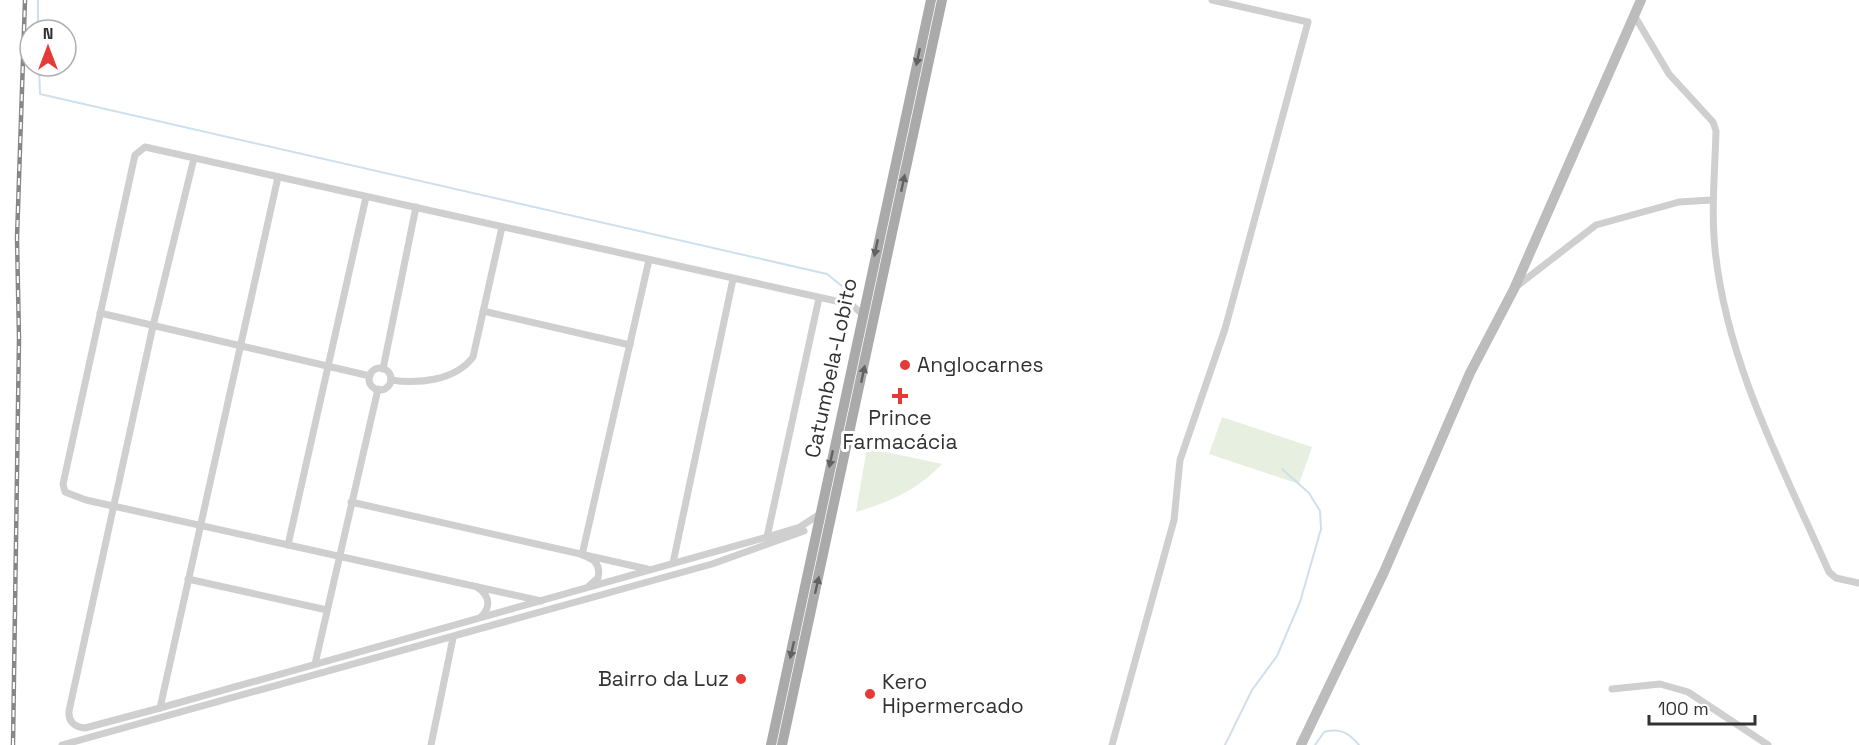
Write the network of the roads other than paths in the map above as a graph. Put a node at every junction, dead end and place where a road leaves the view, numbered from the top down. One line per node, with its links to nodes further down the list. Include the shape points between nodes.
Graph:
1 (931, 0): 16 (main road, Catumbela-Lobito, one-way to 16)
2 (942, 0): 56 (main road, Catumbela-Lobito, one-way to 2)
3 (1212, 0): 57 (street, via 1308,22 1225,329 1180,460 1174,520)
4 (1641, 0): 5 (street)
5 (1634, 15): 9 (street, via 1669,74 1713,122 1716,131); 14 (street)
6 (194, 158): 7 (street); 19 (street, via 144,147 135,155); 21 (street)
7 (278, 177): 8 (street); 23 (street)
8 (366, 197): 10 (street); 24 (street)
9 (1712, 200): 14 (street, via 1679,202 1596,225); 43 (street, via 1715,253 1740,366 1829,572 1836,578)
10 (416, 207): 11 (street); 25 (street)
11 (502, 227): 12 (street); 18 (street)
12 (649, 260): 13 (street); 22 (street)
13 (733, 279): 15 (street); 40 (street)
14 (1514, 289): 58 (street, via 1470,373 1384,572)
15 (819, 298): 17 (street); 35 (street)
16 (865, 298): 17 (street); 20 (main road, Catumbela-Lobito)
17 (845, 303): 20 (street)
18 (483, 310): 22 (street); 27 (street, via 473,357 465,367 423,381)
19 (100, 313): 21 (street); 30 (street, via 63,484 65,492 75,497)
20 (862, 314): 31 (main road, Catumbela-Lobito, one-way to 31)
21 (153, 326): 23 (street); 30 (street)
22 (630, 345): 38 (street)
23 (240, 346): 24 (street); 32 (street)
24 (328, 368): 26 (street); 37 (street)
25 (383, 369): 26 (street); 27 (street)
26 (370, 376): 28 (street, via 372,386)
27 (391, 380): 28 (street, via 385,388)
28 (378, 389): 29 (street)
29 (351, 502): 38 (street); 39 (street)
30 (114, 506): 32 (street); 52 (street, via 68,716 84,728)
31 (820, 514): 33 (street); 36 (main road, Catumbela-Lobito)
32 (200, 525): 37 (street); 42 (street)
33 (794, 528): 34 (street); 35 (street)
34 (804, 531): 36 (street); 49 (street, via 711,564)
35 (767, 537): 40 (street)
36 (817, 538): 55 (main road, Catumbela-Lobito, one-way to 55)
37 (288, 545): 39 (street)
38 (582, 555): 41 (street); 45 (street, via 594,560 599,573)
39 (339, 556): 44 (street); 47 (street)
40 (673, 563): 41 (street)
41 (649, 570): 45 (street)
42 (188, 579): 47 (street); 52 (street)
43 (1859, 583)
44 (475, 586): 46 (street); 48 (street, via 489,603)
45 (585, 588): 46 (street)
46 (541, 601): 48 (street)
47 (327, 610): 50 (street)
48 (479, 618): 50 (street)
49 (453, 638): 53 (street); 54 (street)
50 (315, 664): 52 (street)
51 (1612, 688): 59 (street, via 1660,684 1688,692)
52 (160, 708)
53 (62, 745)
54 (431, 745)
55 (771, 745)
56 (782, 745)
57 (1112, 745)
58 (1301, 745)
59 (1767, 745)

